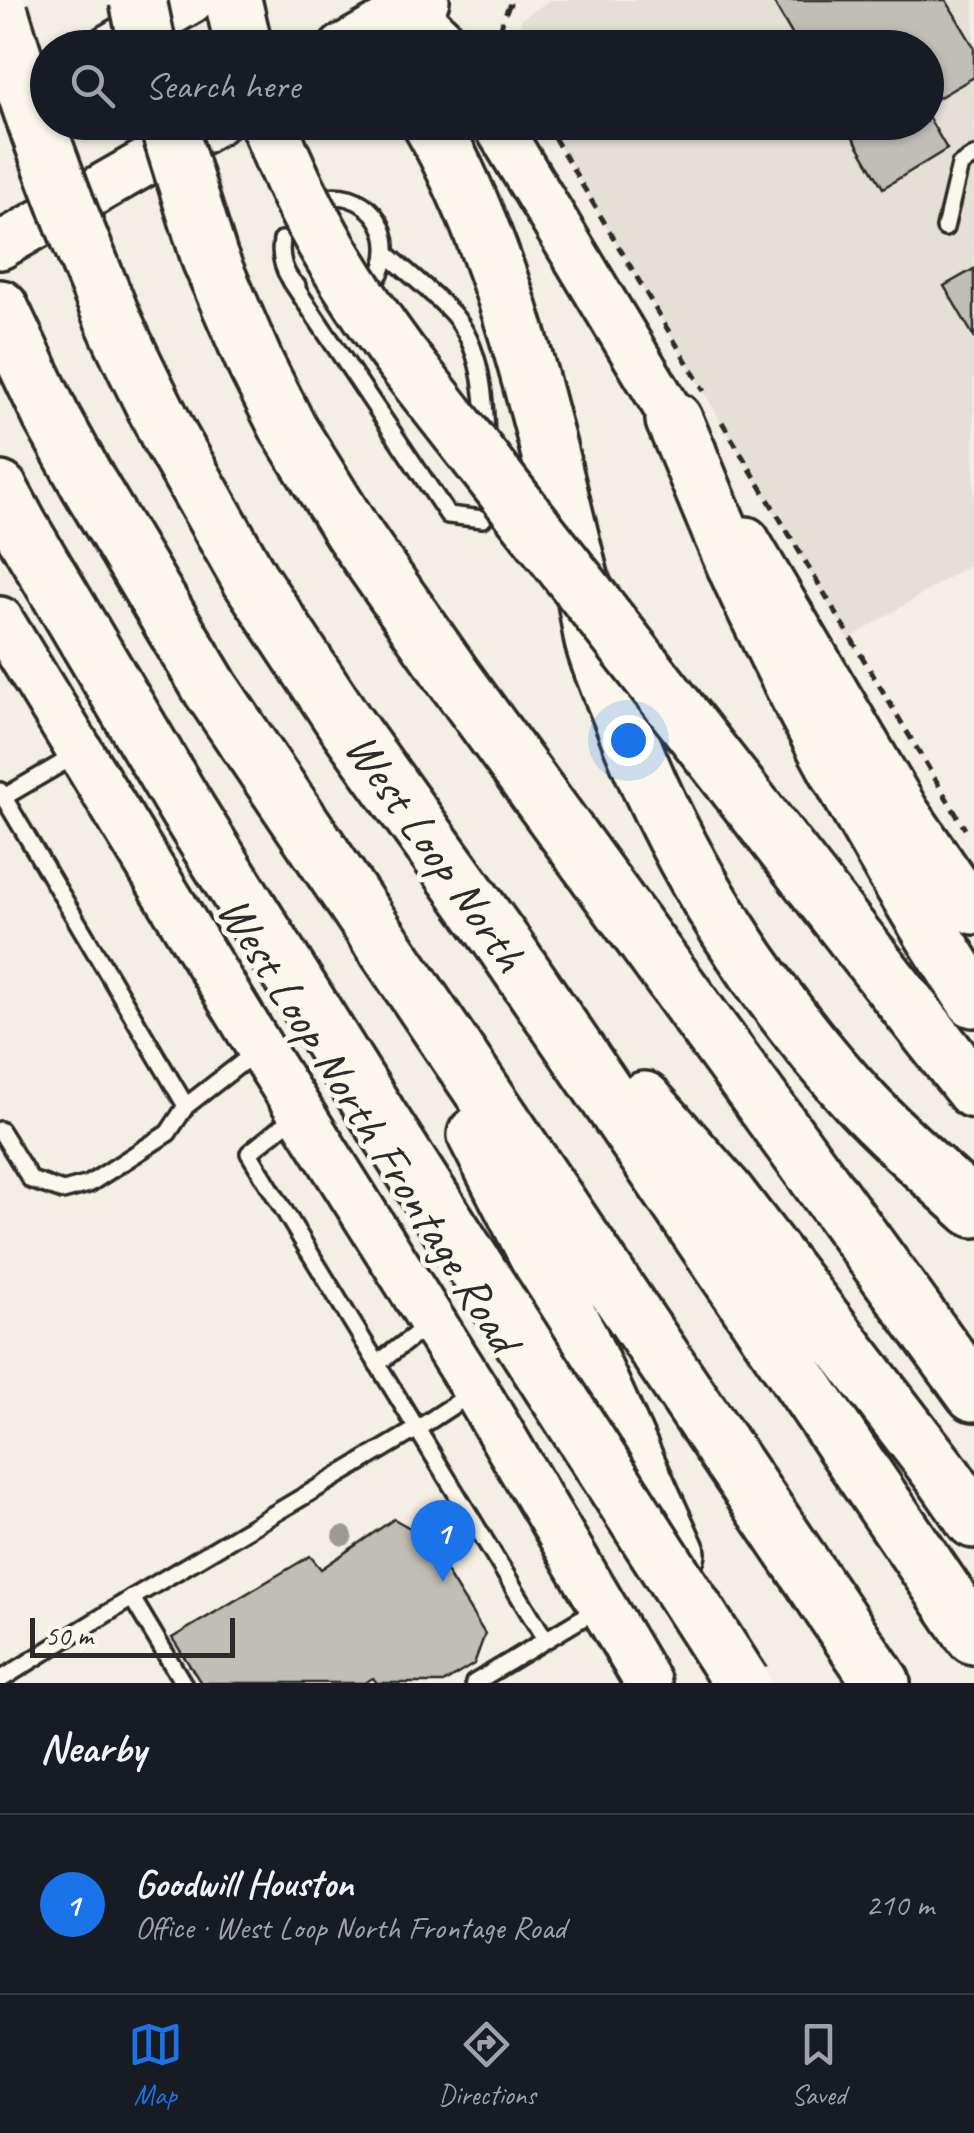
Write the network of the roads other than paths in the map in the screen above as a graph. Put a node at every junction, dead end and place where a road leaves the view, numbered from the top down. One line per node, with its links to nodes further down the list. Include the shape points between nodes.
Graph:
1 (138, 0): 7 (highway, bridge)
2 (190, 0): 6 (main road)
3 (233, 0): 8 (highway)
4 (0, 12): 11 (highway, West Loop North, bridge)
5 (412, 14): 9 (main road)
6 (139, 30)
7 (144, 30)
8 (240, 30)
9 (379, 30)
10 (30, 92): 12 (main road)
11 (30, 103)
12 (0, 108)
13 (42, 140): 38 (highway, West Loop North, bridge, via 110,314 168,436 250,579)
14 (173, 140): 49 (highway, bridge, via 210,259 256,366 320,482 454,678)
15 (185, 140): 23 (main road)
16 (274, 140): 41 (highway, bridge, via 358,300)
17 (440, 140): 45 (highway, via 510,310 594,643 677,841 762,980 824,1060)
18 (509, 140): 29 (main road)
19 (974, 156): 21 (lane, via 960,165)
20 (317, 198): 24 (lane, via 354,199 368,208 380,221)
21 (944, 228)
22 (282, 240): 25 (lane)
23 (0, 246)
24 (387, 254): 26 (lane); 30 (lane, via 454,315 470,343 484,390)
25 (291, 281): 27 (lane); 32 (lane, via 448,515)
26 (368, 289)
27 (314, 298)
28 (0, 308): 36 (highway, West Loop North, via 88,484 169,622)
29 (703, 416): 37 (main road, via 906,812); 39 (highway, via 751,600 879,847)
30 (486, 444)
31 (10, 508): 61 (highway, bridge, via 188,811)
32 (482, 519)
33 (0, 620): 34 (main road, West Loop North Frontage Road)
34 (80, 753): 35 (lane); 40 (main road, West Loop North Frontage Road)
35 (2, 794): 42 (lane)
36 (358, 906): 60 (highway, via 582,1344); 62 (highway, West Loop North)
37 (974, 911)
38 (505, 946): 51 (highway, via 726,1193); 54 (highway, West Loop North)
39 (974, 999)
40 (260, 1048): 42 (lane); 43 (main road, West Loop North Frontage Road)
41 (974, 1090)
42 (186, 1106): 44 (lane, via 168,1133 88,1184 63,1190 32,1180)
43 (300, 1112): 46 (main road, West Loop North Frontage Road); 47 (lane, via 249,1153)
44 (0, 1130)
45 (974, 1209)
46 (432, 1322): 47 (lane); 48 (main road, West Loop North Frontage Road)
47 (377, 1364): 50 (lane)
48 (476, 1391): 50 (lane); 53 (main road, West Loop North Frontage Road)
49 (974, 1393)
50 (417, 1429): 52 (lane); 55 (lane)
51 (974, 1520)
52 (132, 1598): 56 (lane); 57 (lane)
53 (603, 1606): 55 (lane); 59 (main road, West Loop North Frontage Road)
54 (974, 1636)
55 (545, 1640): 58 (lane)
56 (0, 1680)
57 (184, 1683)
58 (474, 1683)
59 (648, 1683)
60 (733, 1683)
61 (742, 1683)
62 (882, 1683)

